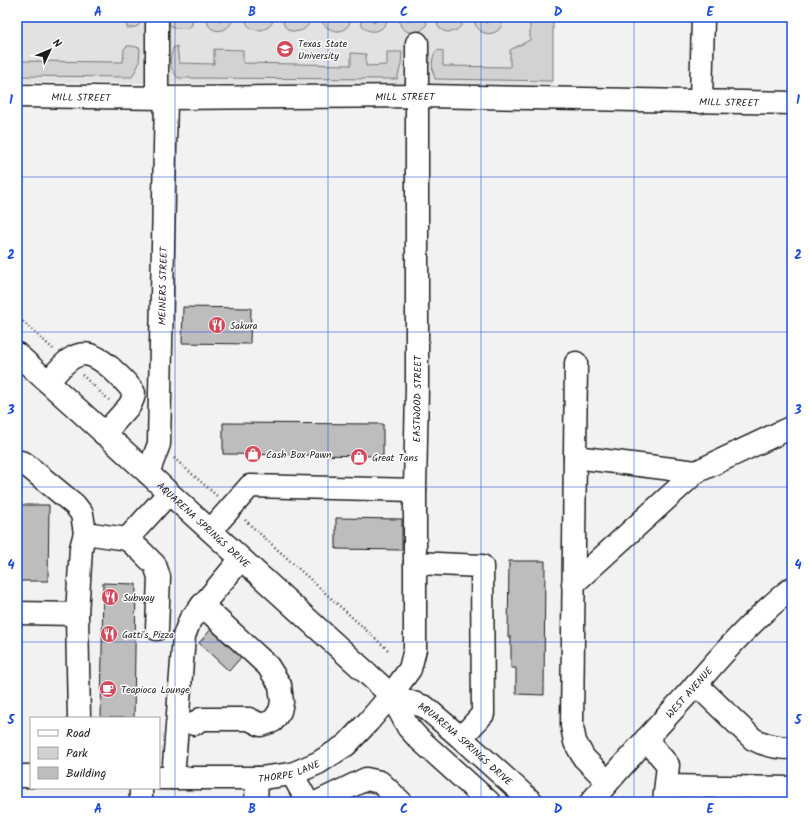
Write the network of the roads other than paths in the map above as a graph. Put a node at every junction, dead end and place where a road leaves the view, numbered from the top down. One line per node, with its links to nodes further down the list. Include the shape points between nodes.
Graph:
1 (157, 17): 6 (street, MEINERS STREET)
2 (703, 17): 7 (street)
3 (418, 43): 5 (street, EASTWOOD STREET)
4 (17, 96): 6 (street, MILL STREET)
5 (417, 96): 6 (street, MILL STREET); 7 (street, MILL STREET); 20 (street, EASTWOOD STREET)
6 (162, 98): 12 (street, MEINERS STREET)
7 (701, 102): 8 (street, MILL STREET)
8 (792, 103)
9 (17, 354): 11 (street, AQUARENA SPRINGS DRIVE)
10 (576, 363): 16 (street)
11 (48, 382): 13 (street, via 72,358 84,354 97,358 122,378); 15 (street, AQUARENA SPRINGS DRIVE)
12 (160, 388): 13 (street); 19 (street, MEINERS STREET, via 158,444)
13 (134, 393): 15 (street, via 130,405)
14 (792, 426): 18 (street)
15 (104, 434): 19 (street, AQUARENA SPRINGS DRIVE)
16 (575, 457): 18 (street); 27 (street)
17 (17, 461): 23 (street, via 24,463 75,505 82,514)
18 (696, 472): 27 (street)
19 (148, 473): 21 (street, AQUARENA SPRINGS DRIVE)
20 (415, 490): 22 (street, via 250,486); 26 (street, EASTWOOD STREET)
21 (169, 493): 22 (street, AQUARENA SPRINGS DRIVE); 24 (street)
22 (211, 530): 25 (street, AQUARENA SPRINGS DRIVE)
23 (85, 533): 24 (street); 31 (street, via 81,548)
24 (127, 538): 32 (street, via 155,565 159,577)
25 (241, 559): 29 (street); 34 (street, AQUARENA SPRINGS DRIVE)
26 (415, 563): 34 (street, EASTWOOD STREET, via 415,649 410,669); 37 (street, via 482,566 482,714)
27 (574, 584): 45 (street, via 572,726 575,742 584,758)
28 (792, 588): 33 (street, WEST AVENUE, via 746,629)
29 (202, 605): 36 (street, via 190,620 184,636); 36 (street, via 268,666 280,685 282,702 280,711 273,721 261,725 249,719 201,719)
30 (17, 613): 31 (street)
31 (77, 614): 35 (street)
32 (157, 630)
33 (696, 684): 38 (street, WEST AVENUE); 39 (street, via 753,739 777,748)
34 (392, 695): 37 (street, AQUARENA SPRINGS DRIVE, via 425,707); 40 (street, THORPE LANE, via 346,744 318,764); 53 (street, AQUARENA SPRINGS DRIVE, via 408,727)
35 (79, 717)
36 (186, 724): 43 (street)
37 (461, 738): 54 (street, AQUARENA SPRINGS DRIVE)
38 (646, 739): 45 (street, WEST AVENUE); 48 (street, via 668,765)
39 (792, 748)
40 (292, 774): 44 (street, THORPE LANE); 49 (street)
41 (17, 776): 42 (street)
42 (30, 776)
43 (166, 778): 44 (street, THORPE LANE)
44 (257, 778): 51 (street)
45 (608, 782): 55 (street, WEST AVENUE)
46 (792, 788): 48 (street)
47 (141, 789): 50 (street)
48 (665, 794)
49 (311, 801): 52 (street, via 366,779 380,782)
50 (141, 802)
51 (256, 802)
52 (401, 802)
53 (489, 802)
54 (532, 802)
55 (591, 802)

